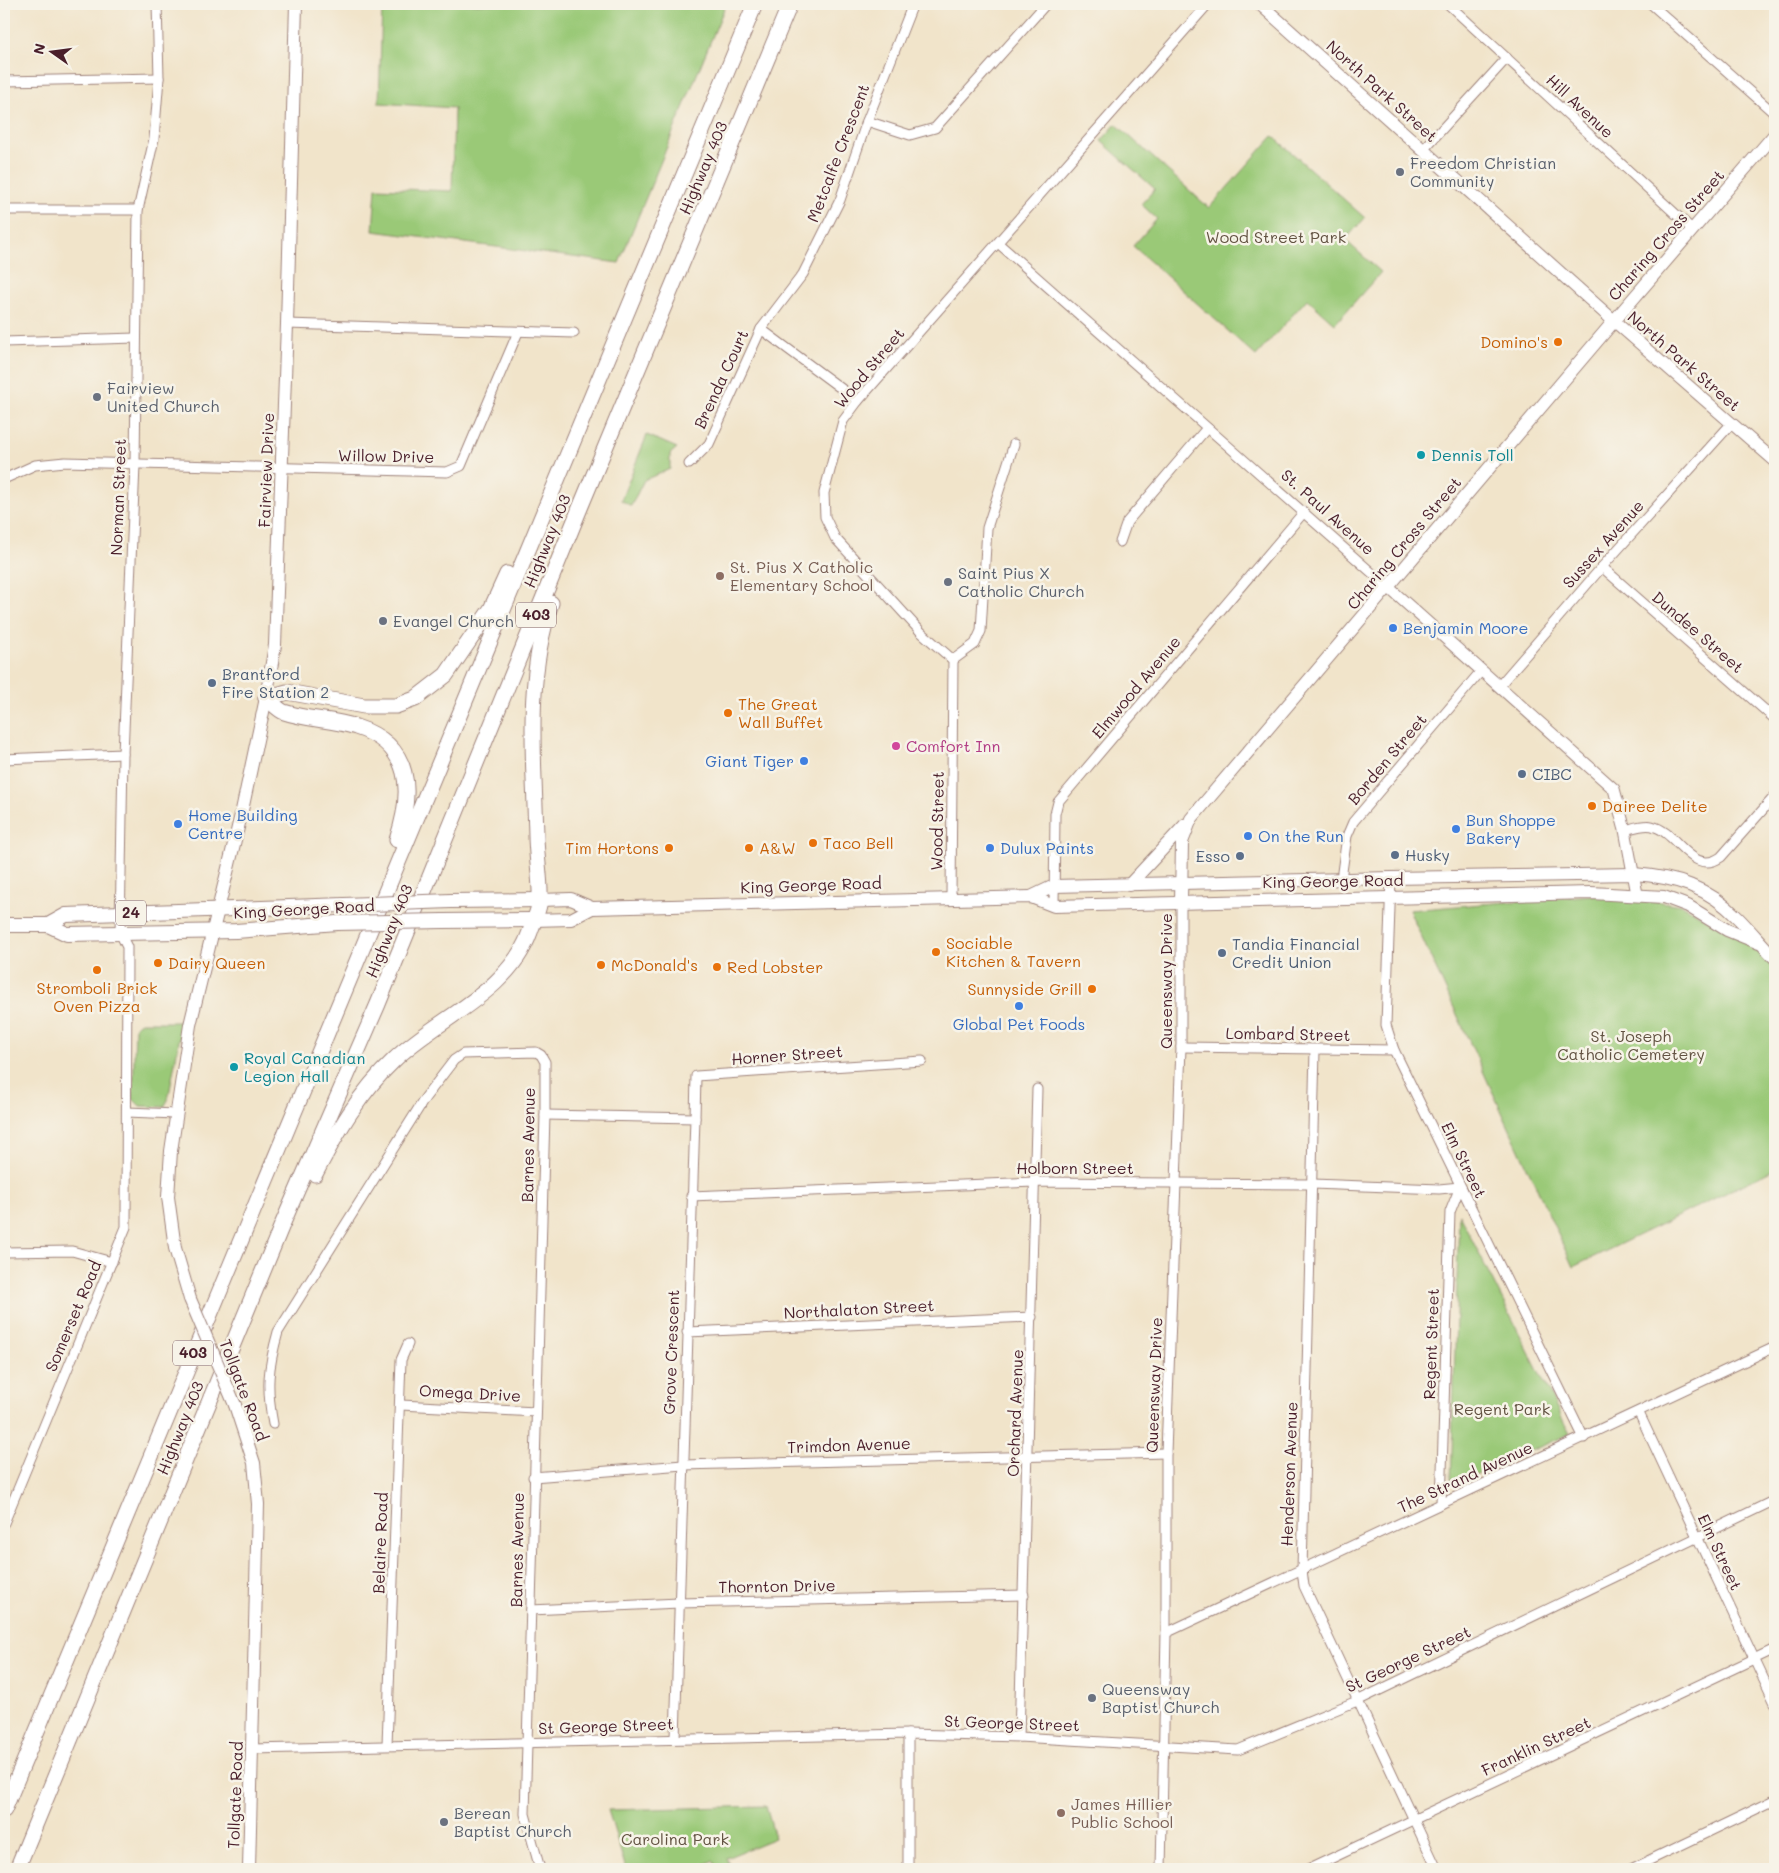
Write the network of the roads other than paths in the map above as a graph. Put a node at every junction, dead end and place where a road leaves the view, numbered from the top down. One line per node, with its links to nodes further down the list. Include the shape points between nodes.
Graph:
1 (158, 4): 12 (street, Norman Street)
2 (296, 4): 23 (main road, Fairview Drive)
3 (755, 4): 34 (highway, Highway 403 / 403)
4 (790, 4): 39 (highway, Highway 403 / 403)
5 (913, 4): 15 (street, Metcalfe Crescent)
6 (1046, 4): 15 (street, via 935,128 910,135)
7 (1208, 4): 21 (street, Wood Street)
8 (1260, 4): 17 (main road, North Park Street)
9 (1448, 4): 11 (street, Hill Avenue)
10 (1651, 4): 14 (street)
11 (1507, 58): 17 (street); 20 (street, Hill Avenue)
12 (159, 78): 13 (street); 19 (street, Norman Street, via 154,139)
13 (4, 81)
14 (1775, 114)
15 (867, 121): 24 (street, Metcalfe Crescent, via 840,200 803,274)
16 (1775, 134): 20 (main road, Charing Cross Street)
17 (1423, 150): 22 (main road, North Park Street)
18 (4, 210): 19 (street)
19 (138, 210): 27 (street, Norman Street)
20 (1693, 230): 22 (main road, Charing Cross Street)
21 (998, 243): 29 (street, Wood Street); 31 (street, St. Paul Avenue)
22 (1614, 321): 30 (street, North Park Street); 43 (main road, Charing Cross Street)
23 (287, 324): 25 (street); 37 (main road, Fairview Drive)
24 (761, 329): 29 (street); 35 (street, Brenda Court, via 708,444)
25 (518, 332): 26 (street); 37 (street, Willow Drive, via 461,466 447,472)
26 (574, 333)
27 (136, 338): 28 (street); 36 (street, Norman Street)
28 (4, 342)
29 (858, 401): 44 (street, Wood Street, via 843,421 824,493 825,518 835,538 921,632)
30 (1731, 424): 33 (street, North Park Street); 42 (street, Sussex Avenue)
31 (1207, 428): 40 (street, St. Paul Avenue); 41 (street, via 1127,522)
32 (1014, 444): 44 (street, via 987,528 981,631 975,644)
33 (1774, 458)
34 (566, 459): 47 (highway, via 490,609 446,675 416,699 396,706 364,706 287,692); 61 (highway, Highway 403 / 403)
35 (689, 464)
36 (135, 465): 37 (street, Willow Drive); 38 (street, Willow Drive, via 65,462 35,465); 49 (street, Norman Street)
37 (282, 469): 47 (main road, Fairview Drive, via 275,636)
38 (4, 479)
39 (580, 508): 65 (highway, via 573,539 543,627 533,688 536,862); 92 (highway, Highway 403 / 403, via 378,1004)
40 (1304, 512): 43 (street, St. Paul Avenue); 59 (street, Elmwood Avenue, via 1058,802)
41 (1120, 542)
42 (1602, 566): 46 (street, Sussex Avenue); 48 (street, Dundee Street)
43 (1388, 587): 45 (street, St. Paul Avenue); 52 (main road, Charing Cross Street)
44 (953, 660): 64 (street, Wood Street)
45 (1481, 671): 46 (street, St. Paul Avenue); 56 (street, Borden Street, via 1354,822 1347,836)
46 (1499, 686): 53 (street, St. Paul Avenue, via 1614,789)
47 (266, 698): 61 (highway, via 283,712 356,727 380,738 396,754 407,780 406,812); 69 (main road, Fairview Drive)
48 (1775, 720)
49 (123, 754): 50 (street); 70 (street, Norman Street)
50 (4, 759)
51 (1775, 797): 53 (street, via 1713,863 1693,859 1664,831 1651,826)
52 (1191, 819): 57 (main road, Charing Cross Street, via 1182,842); 58 (main road)
53 (1625, 830): 54 (street, St. Paul Avenue)
54 (1634, 874): 55 (main road, King George Road); 60 (street, St. Paul Avenue); 76 (main road, via 1661,876 1690,884 1738,917)
55 (1391, 878): 56 (main road, King George Road); 63 (street, Elm Street)
56 (1341, 879): 57 (main road, King George Road)
57 (1181, 884): 58 (main road, King George Road); 66 (main road, Charing Cross Street)
58 (1129, 885): 59 (main road, King George Road)
59 (1054, 886): 62 (main road, King George Road); 67 (street, Elmwood Avenue)
60 (1637, 894): 63 (main road, King George Road); 76 (main road, via 1664,897 1688,906 1727,930)
61 (383, 897): 129 (highway, Highway 403 / 403)
62 (1031, 897): 64 (main road, King George Road); 67 (main road, King George Road)
63 (1390, 897): 66 (main road, King George Road); 80 (street, Elm Street, via 1386,1025)
64 (951, 898): 68 (main road, King George Road)
65 (540, 900): 68 (main road, King George Road, via 572,900); 69 (main road, King George Road / 24, bridge); 71 (highway)
66 (1181, 902): 67 (main road, King George Road); 78 (street, Queensway Drive)
67 (1054, 906)
68 (592, 908): 71 (main road, King George Road, via 571,919)
69 (217, 910): 70 (main road, King George Road / 24); 74 (main road, Fairview Drive)
70 (120, 914): 72 (main road, King George Road / 24, via 66,916); 75 (street, Norman Street)
71 (534, 920): 74 (main road, King George Road / 24, bridge, via 337,923); 92 (highway, via 517,958 494,984 395,1058 365,1090 333,1139 298,1206)
72 (48, 924): 73 (main road, King George Road / 24); 75 (main road, King George Road / 24, via 66,934)
73 (4, 926)
74 (212, 931): 75 (main road, King George Road / 24); 84 (main road, Tollgate Road, via 190,1025)
75 (120, 934): 83 (street, Somerset Road, via 127,947)
76 (1759, 943): 77 (main road)
77 (1775, 958)
78 (1181, 1047): 79 (street, Lombard Street); 88 (street, Queensway Drive)
79 (1315, 1050): 80 (street, Lombard Street); 89 (street, Henderson Avenue)
80 (1394, 1050): 90 (street, Elm Street)
81 (922, 1060): 86 (street, Horner Street, via 696,1076)
82 (1037, 1089): 87 (street, Orchard Avenue)
83 (127, 1112): 84 (street); 94 (street, Somerset Road, via 126,1227)
84 (176, 1114): 127 (main road, Tollgate Road, bridge, via 168,1198 174,1248 190,1299 235,1405 254,1463 258,1504)
85 (545, 1114): 86 (street); 100 (street, Barnes Avenue); 102 (street, Barnes Avenue, via 545,1062 536,1052 463,1054 454,1060 425,1098 278,1332 269,1364 268,1395)
86 (695, 1118): 91 (street, Grove Crescent)
87 (1034, 1182): 88 (street, Holborn Street); 91 (street, Holborn Street); 95 (street, Orchard Avenue)
88 (1175, 1183): 89 (street, Holborn Street); 104 (street, Queensway Drive)
89 (1313, 1184): 90 (street, Holborn Street); 112 (street, Henderson Avenue)
90 (1460, 1187): 103 (street, Elm Street); 109 (street, Regent Street, via 1450,1212)
91 (691, 1196): 96 (street, Grove Crescent)
92 (282, 1226): 131 (highway, Highway 403 / 403)
93 (4, 1252): 94 (street, via 72,1251)
94 (112, 1262): 110 (street, Somerset Road)
95 (1032, 1316): 96 (street, Northalaton Street); 105 (street, Orchard Avenue)
96 (687, 1332): 106 (street, Grove Crescent)
97 (408, 1344): 99 (street, Belaire Road, via 402,1360)
98 (1775, 1347): 101 (street, The Strand Avenue)
99 (401, 1405): 100 (street, Omega Drive); 125 (street, Belaire Road)
100 (536, 1412): 107 (street, Barnes Avenue)
101 (1639, 1412): 103 (street, The Strand Avenue); 111 (street, Elm Street)
102 (273, 1424)
103 (1584, 1438): 109 (street, The Strand Avenue)
104 (1166, 1453): 105 (street, Trimdon Avenue); 116 (street, Queensway Drive)
105 (1029, 1455): 106 (street, Trimdon Avenue); 113 (street, Orchard Avenue)
106 (683, 1465): 107 (street, Trimdon Avenue); 114 (street, Grove Crescent)
107 (534, 1477): 115 (street, Barnes Avenue)
108 (1775, 1500): 111 (street, St George Street)
109 (1441, 1504): 112 (street, The Strand Avenue)
110 (4, 1523)
111 (1697, 1538): 118 (street, Elm Street); 119 (street, St George Street)
112 (1302, 1570): 116 (street, The Strand Avenue); 119 (street, Henderson Avenue, via 1304,1586)
113 (1024, 1595): 114 (street, Thornton Drive); 122 (street, Orchard Avenue)
114 (679, 1603): 115 (street, Thornton Drive); 123 (street, Grove Crescent)
115 (532, 1610): 124 (street, Barnes Avenue)
116 (1166, 1634): 126 (street, Queensway Drive)
117 (1775, 1650): 118 (street, Franklin Street)
118 (1754, 1659): 120 (street, Elm Street); 130 (street, Franklin Street)
119 (1357, 1700): 126 (street, St George Street, via 1238,1750); 130 (street, Henderson Avenue)
120 (1775, 1703)
121 (908, 1734): 122 (street, St George Street); 123 (street, St George Street); 134 (street)
122 (1019, 1736): 126 (street, St George Street)
123 (675, 1738): 124 (street, St George Street)
124 (529, 1744): 125 (street, St George Street); 133 (street, Barnes Avenue, via 525,1814)
125 (386, 1745): 127 (street, St George Street)
126 (1162, 1745): 135 (street, Queensway Drive)
127 (252, 1749): 132 (main road, Tollgate Road)
128 (1775, 1800): 138 (street)
129 (4, 1810)
130 (1413, 1821): 136 (street, Franklin Street); 137 (street, Henderson Avenue)
131 (17, 1869)
132 (249, 1869)
133 (540, 1869)
134 (908, 1869)
135 (1161, 1869)
136 (1309, 1869)
137 (1437, 1869)
138 (1631, 1869)

